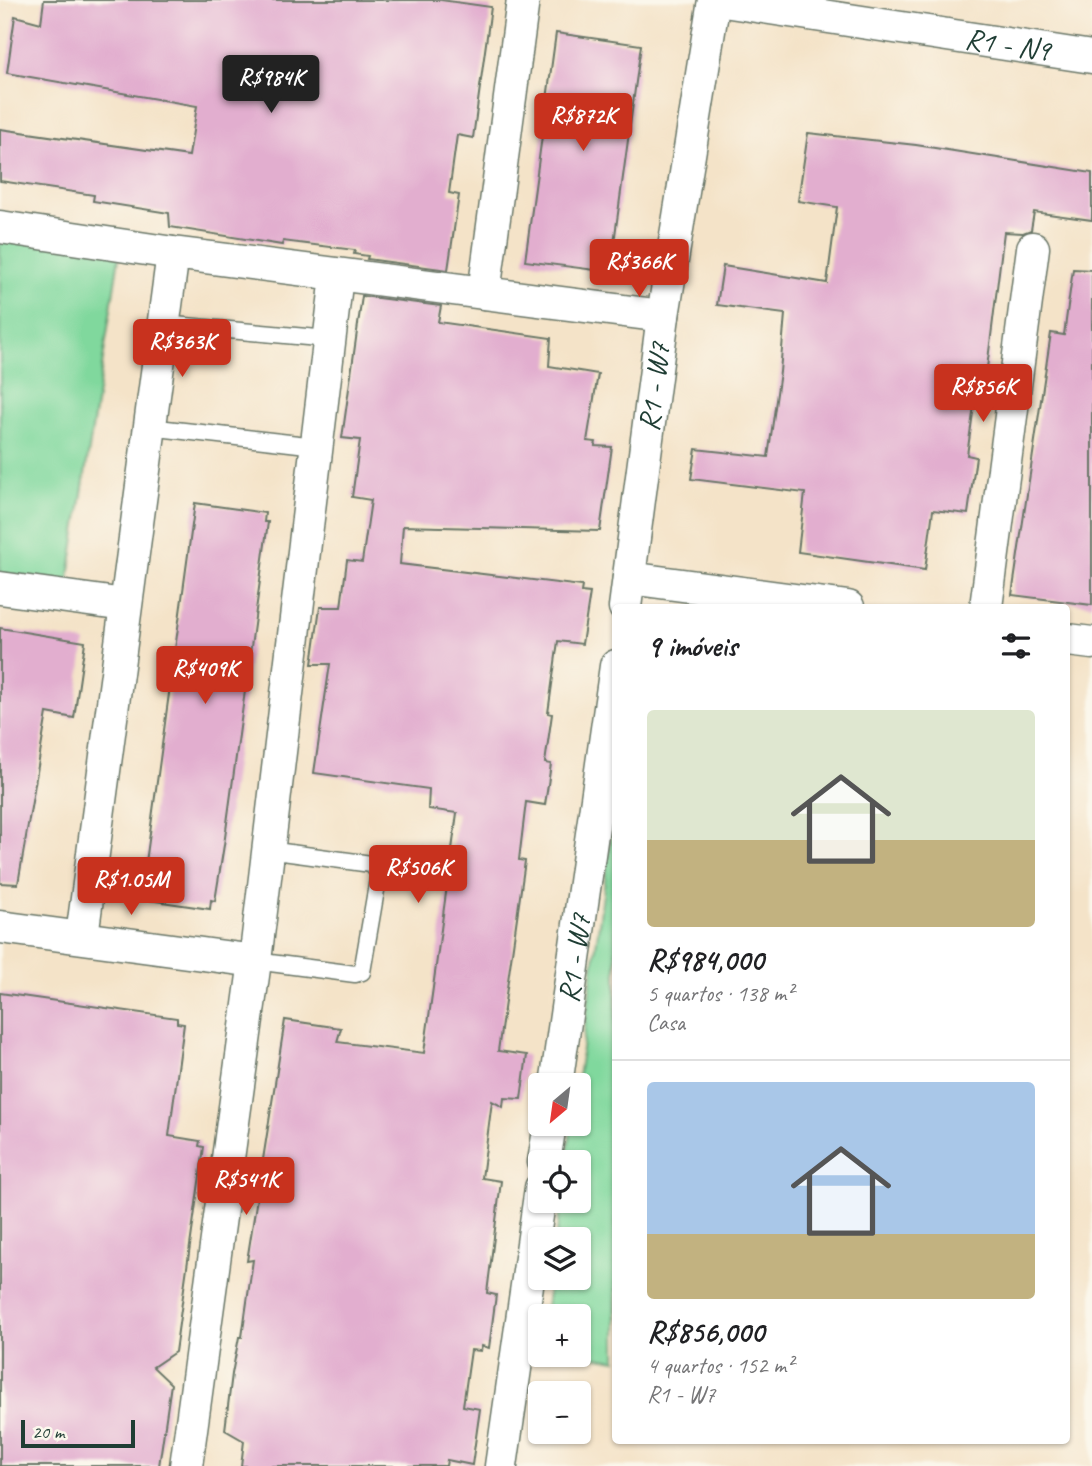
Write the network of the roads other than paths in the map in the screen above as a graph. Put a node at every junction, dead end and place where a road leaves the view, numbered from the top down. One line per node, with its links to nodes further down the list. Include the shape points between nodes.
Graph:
1 (523, 0): 9 (street)
2 (716, 0): 3 (street, R1 - N9); 10 (street, R1 - W7)
3 (872, 11): 4 (street, R1 - N9)
4 (1092, 57)
5 (0, 228): 7 (street)
6 (1033, 248): 18 (street)
7 (173, 253): 8 (street); 11 (street)
8 (337, 276): 9 (street); 12 (street)
9 (484, 293): 10 (street)
10 (663, 316): 16 (street, R1 - W7)
11 (163, 324): 12 (lane); 13 (street)
12 (329, 339): 14 (street)
13 (149, 427): 14 (lane); 19 (street)
14 (316, 446): 23 (street)
15 (0, 588): 19 (street)
16 (627, 592): 17 (street)
17 (799, 604)
18 (986, 604)
19 (125, 605): 25 (street)
20 (1070, 640): 21 (street)
21 (1092, 643)
22 (612, 694): 27 (street, R1 - W7)
23 (268, 850): 26 (street); 26 (lane, via 371,864 379,873 362,972)
24 (0, 927): 25 (street)
25 (82, 936): 26 (street)
26 (256, 961): 29 (street)
27 (558, 1073)
28 (537, 1213): 30 (street)
29 (186, 1466)
30 (501, 1466)

